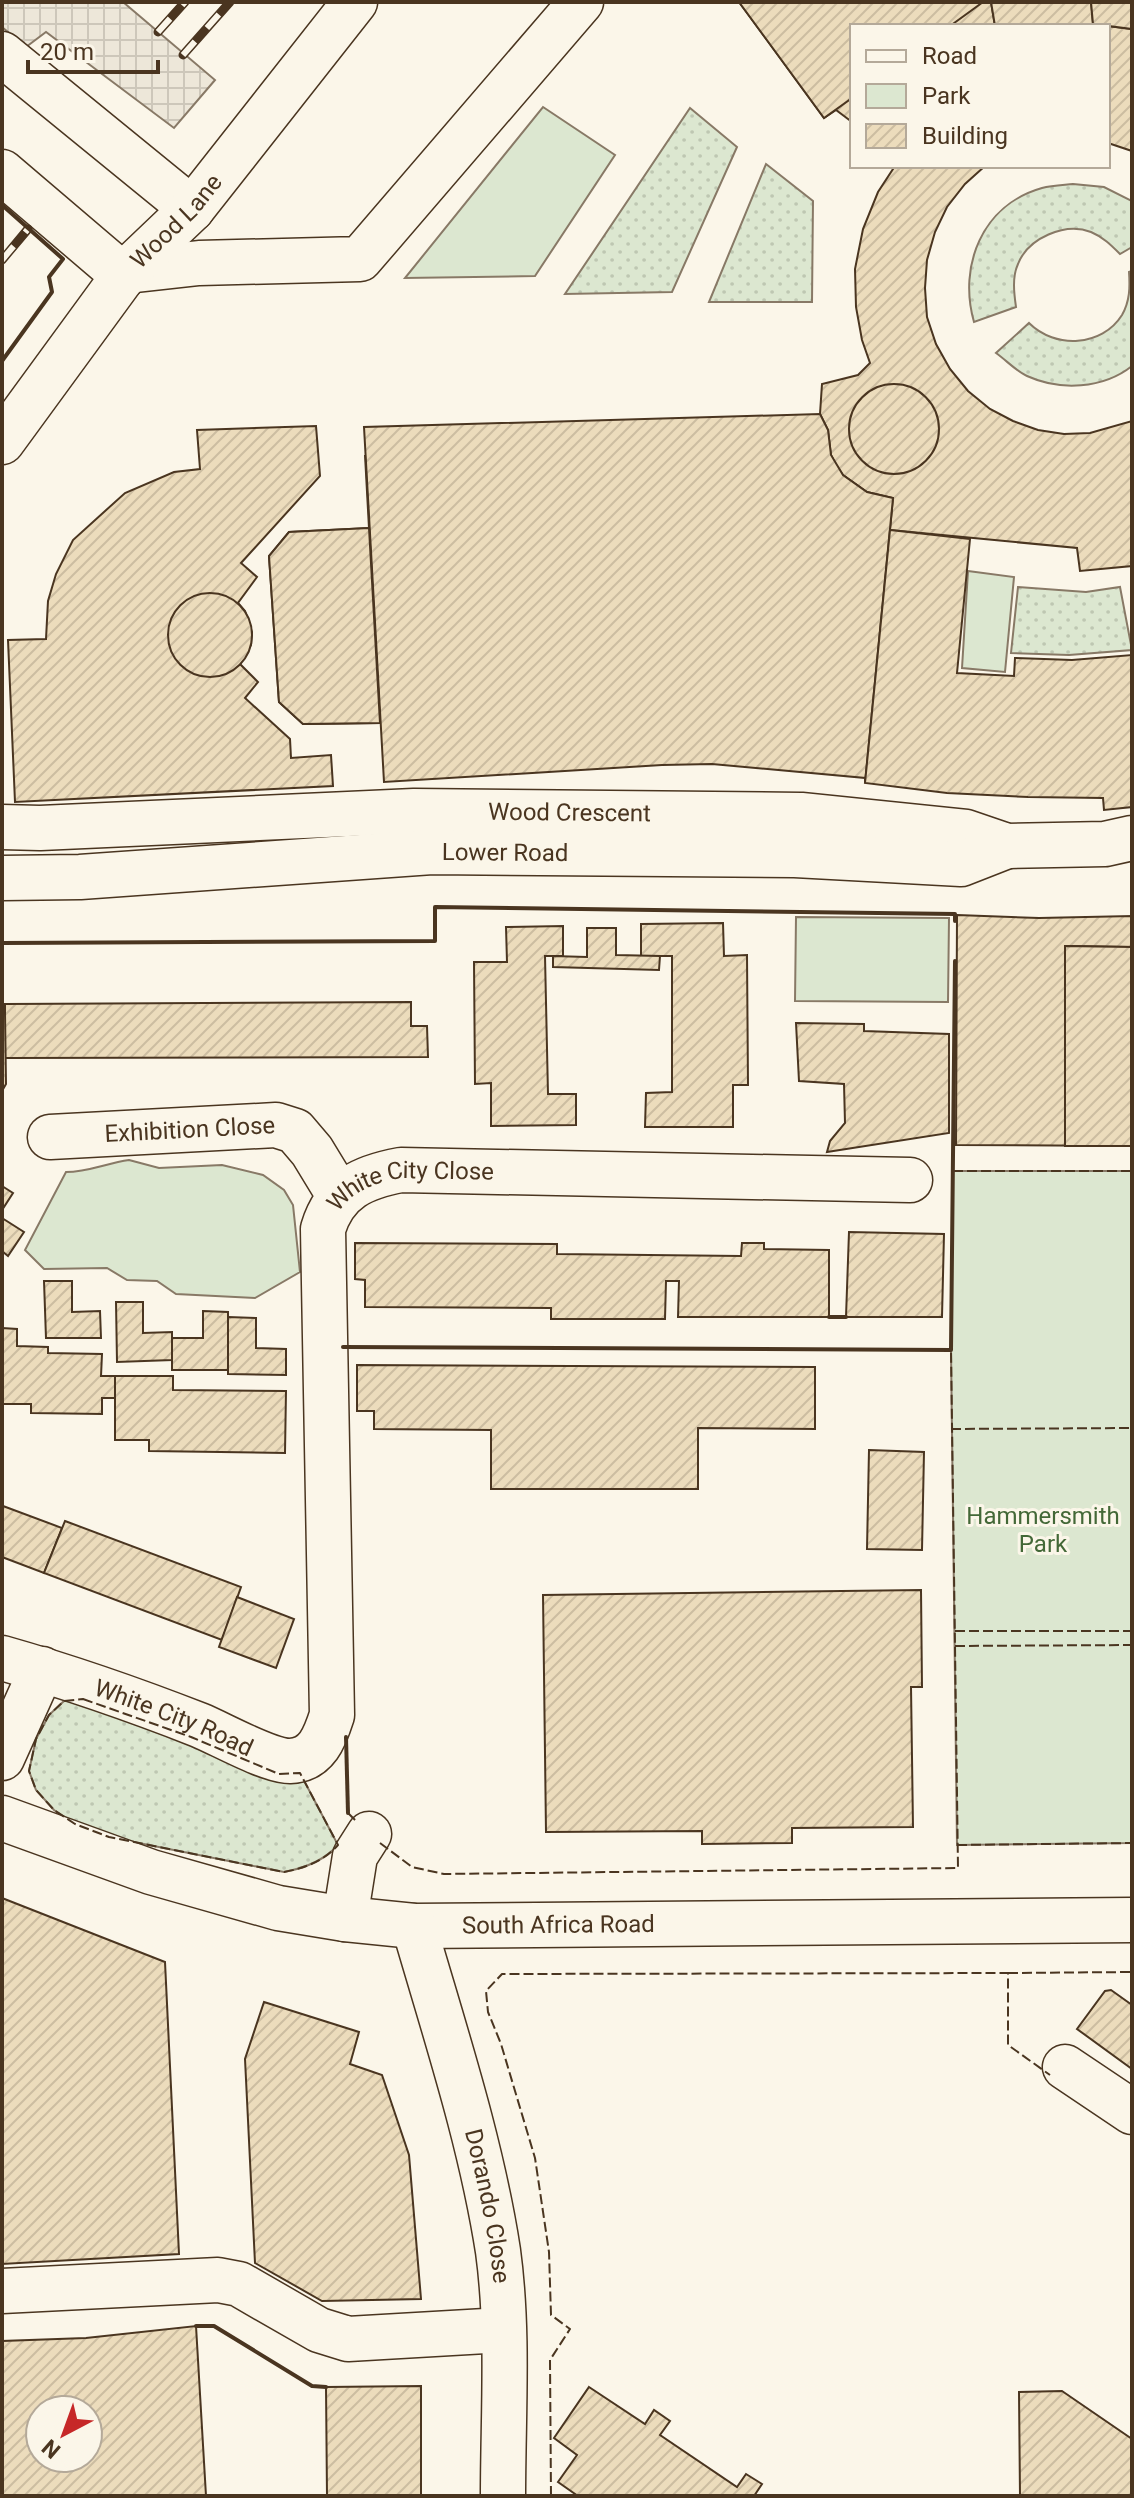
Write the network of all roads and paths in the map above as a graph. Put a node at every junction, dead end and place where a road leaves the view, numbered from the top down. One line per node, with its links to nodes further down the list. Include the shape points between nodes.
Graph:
1 (355, 2): 5 (street, Wood Lane)
2 (560, 9): 6 (street, via 360,259 199,263)
3 (2, 54): 5 (street)
4 (2, 172): 6 (street)
5 (192, 209): 6 (street, Wood Lane)
6 (125, 274): 7 (street, Wood Lane)
7 (2, 442)
8 (2, 827): 10 (street, Wood Crescent, via 414,811 801,815 966,832)
9 (1132, 838): 10 (street, Wood Crescent, via 1105,844)
10 (1007, 846): 11 (street, Lower Road, via 961,864 795,855 432,852)
11 (2, 878)
12 (50, 1137): 14 (street, Exhibition Close, via 276,1125 295,1131)
13 (910, 1180): 14 (street, White City Close, via 401,1170 372,1176)
14 (340, 1197): 16 (street, White City Close, via 323,1229 332,1715 323,1743)
15 (22, 1664): 16 (street, White City Road, via 271,1756 289,1761); 17 (street, White City Road)
16 (307, 1756)
17 (2, 1758)
18 (2, 1818): 20 (street, South Africa Road, via 163,1876 278,1908)
19 (369, 1834): 20 (street, via 355,1856)
20 (345, 1919): 22 (street, South Africa Road)
21 (1132, 1920): 22 (street, South Africa Road)
22 (414, 1926): 26 (street, Dorando Close, via 487,2193)
23 (1065, 2067): 24 (street)
24 (1132, 2112)
25 (2, 2291): 26 (street, via 218,2280 239,2284 319,2330 348,2339)
26 (503, 2330): 27 (street, Dorando Close)
27 (503, 2496)

